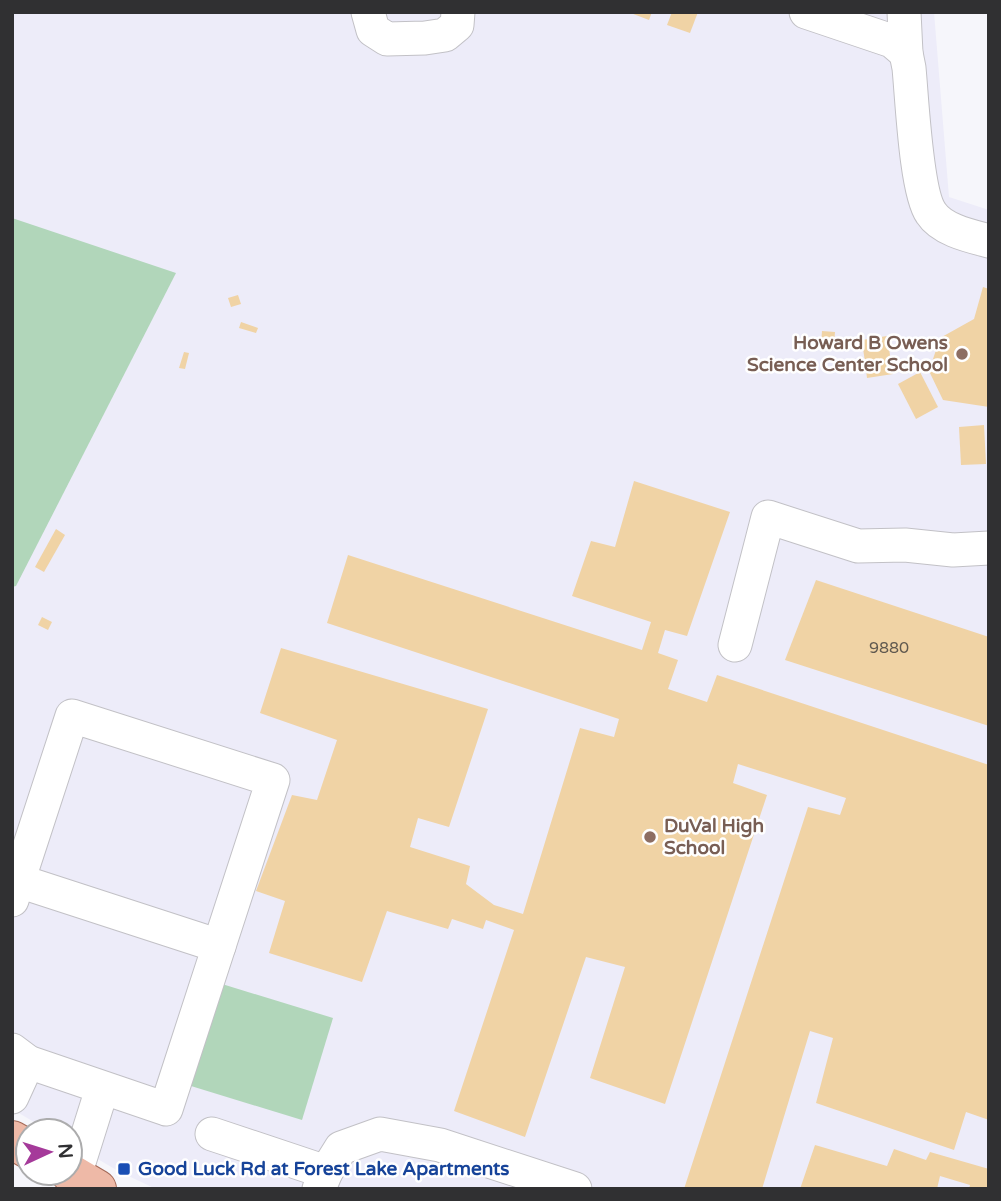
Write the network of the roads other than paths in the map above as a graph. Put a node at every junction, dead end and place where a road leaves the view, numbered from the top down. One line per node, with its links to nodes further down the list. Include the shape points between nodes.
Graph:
1 (368, 12): 2 (street, via 373,30 387,39 400,39 445,35 457,25)
2 (458, 12)
3 (806, 12): 5 (street, via 892,41)
4 (904, 12): 5 (street)
5 (906, 53): 6 (street, via 925,202 931,214 951,229)
6 (989, 241)
7 (989, 548): 8 (street, via 858,546 768,517)
8 (735, 645)
9 (15, 890): 10 (street); 10 (street, via 72,716 273,780)
10 (219, 946): 12 (street, via 166,1109)
11 (20, 1056): 12 (street); 13 (street)
12 (102, 1088): 15 (street)
13 (12, 1097)
14 (212, 1134): 16 (street)
15 (84, 1166)
16 (323, 1180): 17 (street, via 341,1148 380,1134 440,1145)
17 (575, 1189)

